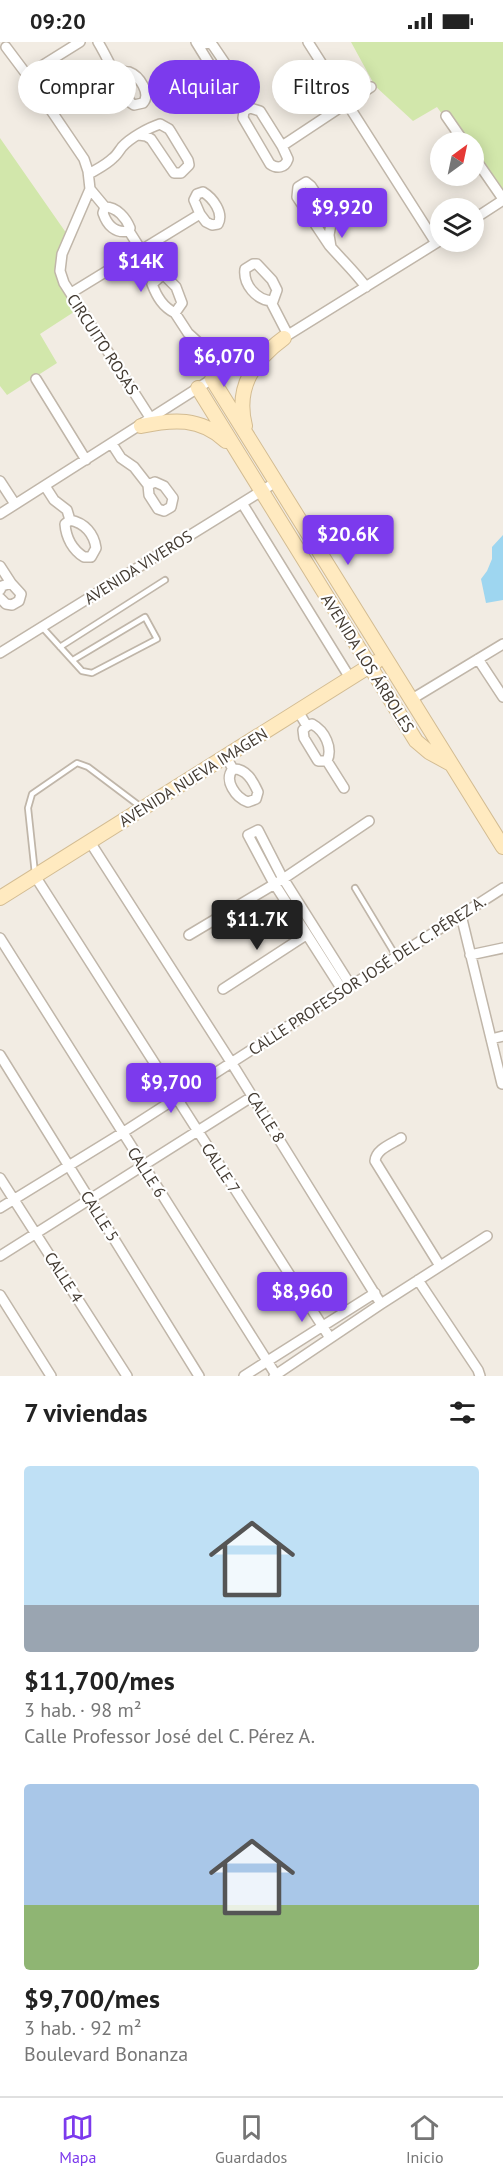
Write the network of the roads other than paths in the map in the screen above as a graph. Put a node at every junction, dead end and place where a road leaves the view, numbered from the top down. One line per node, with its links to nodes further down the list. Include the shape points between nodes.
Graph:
1 (80, 42): 6 (street)
2 (98, 42): 7 (street)
3 (197, 42): 3 (street, via 220,81 225,85 233,81 233,75 211,43)
4 (308, 42): 8 (street)
5 (6, 47): 9 (street, CIRCUITO ROSAS)
6 (51, 60)
7 (109, 60)
8 (320, 60)
9 (18, 63)
10 (53, 114): 18 (street, CIRCUITO ROSAS, via 84,159)
11 (332, 114): 16 (street)
12 (355, 114): 24 (street)
13 (446, 116): 14 (street)
14 (457, 132)
15 (139, 135): 15 (street, via 157,125 169,129 188,160 186,168 174,173 151,139); 18 (street)
16 (282, 146): 16 (street, via 287,163 276,168 243,118 243,111 260,111)
17 (484, 173): 20 (street)
18 (89, 174): 19 (street, CIRCUITO ROSAS)
19 (90, 189): 21 (street); 30 (street, CIRCUITO ROSAS, via 60,263 64,283)
20 (502, 201): 22 (street)
21 (105, 207): 25 (street, via 128,222); 25 (street, via 103,213 113,228)
22 (484, 213)
23 (200, 214): 28 (street)
24 (430, 228)
25 (129, 231): 28 (street)
26 (331, 247): 26 (street, via 296,194 306,182 332,218); 29 (street)
27 (430, 248): 29 (street)
28 (141, 250): 30 (street)
29 (366, 287): 33 (street)
30 (71, 293): 37 (street, CIRCUITO ROSAS)
31 (272, 301): 33 (street)
32 (175, 313): 34 (street, via 188,333 210,352)
33 (286, 336): 34 (street); 38 (street, via 260,358 247,382 242,411)
34 (218, 376): 36 (street); 38 (street, AVENIDA LOS ÁRBOLES)
35 (36, 379): 40 (street)
36 (198, 388): 37 (street); 41 (street, AVENIDA LOS ÁRBOLES)
37 (146, 422): 39 (street); 41 (street, via 197,423 223,439)
38 (250, 439): 43 (street, AVENIDA LOS ÁRBOLES)
39 (112, 444): 40 (street); 44 (street)
40 (86, 460): 45 (street)
41 (245, 465): 46 (street, AVENIDA LOS ÁRBOLES)
42 (0, 481): 48 (street)
43 (276, 482): 46 (street, AVENIDA VIVEROS); 51 (street, AVENIDA LOS ÁRBOLES)
44 (148, 485)
45 (45, 486): 48 (street); 50 (street, via 67,510)
46 (262, 491): 47 (street, AVENIDA VIVEROS); 52 (street, AVENIDA LOS ÁRBOLES)
47 (242, 503): 58 (street, AVENIDA VIVEROS); 66 (street)
48 (15, 504): 49 (street)
49 (0, 514)
50 (70, 520)
51 (305, 529): 52 (street); 62 (street, AVENIDA LOS ÁRBOLES)
52 (291, 538): 65 (street, AVENIDA LOS ÁRBOLES)
53 (0, 566): 55 (street)
54 (165, 580): 60 (lane)
55 (10, 583): 56 (street); 57 (street, via 21,591 19,601 12,605)
56 (0, 590)
57 (0, 598)
58 (42, 627): 60 (lane); 61 (street, AVENIDA VIVEROS)
59 (503, 644): 63 (street)
60 (60, 647): 64 (lane)
61 (0, 653)
62 (385, 656): 65 (street, AVENIDA NUEVA IMAGEN); 68 (street, AVENIDA LOS ÁRBOLES)
63 (478, 659): 67 (street); 68 (street)
64 (73, 660): 64 (lane, via 82,670 92,673 157,639 145,617)
65 (370, 666): 66 (street, AVENIDA NUEVA IMAGEN); 72 (street, AVENIDA LOS ÁRBOLES, via 416,741)
66 (350, 678): 69 (street, AVENIDA NUEVA IMAGEN)
67 (502, 693)
68 (412, 699): 72 (street, AVENIDA LOS ÁRBOLES)
69 (298, 711): 70 (street); 74 (street, AVENIDA NUEVA IMAGEN, via 230,763)
70 (307, 726): 71 (street, via 304,738 318,761); 71 (street, via 318,727 328,743)
71 (327, 761): 73 (street)
72 (457, 770): 77 (street, AVENIDA LOS ÁRBOLES)
73 (344, 788)
74 (144, 808): 76 (street, AVENIDA NUEVA IMAGEN); 78 (lane, via 77,763 32,794 28,808)
75 (369, 821): 79 (street)
76 (90, 842): 78 (street, AVENIDA NUEVA IMAGEN); 97 (street, CALLE 8)
77 (503, 847)
78 (35, 876): 83 (street, AVENIDA NUEVA IMAGEN); 100 (street, CALLE 7)
79 (283, 879): 80 (street); 80 (street, via 258,830 248,835); 85 (street)
80 (274, 884): 86 (street); 87 (street)
81 (354, 888): 91 (lane)
82 (503, 888): 84 (street, CALLE PROFESSOR JOSÉ DEL C. PÉREZ A.)
83 (0, 898)
84 (461, 915): 90 (street); 91 (street, CALLE PROFESSOR JOSÉ DEL C. PÉREZ A.)
85 (310, 922): 86 (street); 92 (street)
86 (304, 932): 92 (street); 93 (street)
87 (189, 935)
88 (0, 938): 102 (street, CALLE 6)
89 (503, 948): 90 (street)
90 (470, 955): 95 (street)
91 (396, 957): 92 (street, CALLE PROFESSOR JOSÉ DEL C. PÉREZ A.)
92 (347, 988): 97 (street, CALLE PROFESSOR JOSÉ DEL C. PÉREZ A.)
93 (223, 989)
94 (503, 1036): 95 (street)
95 (490, 1039): 98 (street)
96 (0, 1055): 104 (street, CALLE 5)
97 (231, 1062): 99 (street, CALLE 8); 100 (street, CALLE PROFESSOR JOSÉ DEL C. PÉREZ A.)
98 (502, 1084)
99 (252, 1096): 101 (street); 115 (street, CALLE 8)
100 (176, 1098): 101 (street, CALLE 7); 102 (street, CALLE PROFESSOR JOSÉ DEL C. PÉREZ A.)
101 (197, 1131): 105 (street); 118 (street, CALLE 7)
102 (122, 1133): 104 (street, CALLE PROFESSOR JOSÉ DEL C. PÉREZ A.); 105 (street, CALLE 6)
103 (401, 1138): 113 (street, via 377,1153 375,1161)
104 (69, 1166): 107 (street, CALLE PROFESSOR JOSÉ DEL C. PÉREZ A.); 108 (street, CALLE 5)
105 (143, 1166): 108 (street); 120 (street, CALLE 6)
106 (0, 1178): 107 (street, CALLE 4)
107 (14, 1200): 109 (street, CALLE PROFESSOR JOSÉ DEL C. PÉREZ A.); 110 (street, CALLE 4)
108 (90, 1200): 110 (street); 124 (street, CALLE 5)
109 (0, 1208)
110 (36, 1234): 112 (street); 123 (street, CALLE 4)
111 (487, 1236): 113 (street)
112 (0, 1256)
113 (440, 1266): 114 (street)
114 (418, 1280): 117 (street); 126 (street)
115 (375, 1293): 117 (street, CALLE 8); 118 (street)
116 (0, 1295): 122 (street)
117 (381, 1304): 119 (street)
118 (323, 1326): 119 (street, CALLE 7); 120 (street)
119 (330, 1338): 121 (street)
120 (268, 1361): 121 (street, CALLE 6); 125 (street)
121 (275, 1375)
122 (51, 1376)
123 (127, 1376)
124 (199, 1376)
125 (244, 1376)
126 (480, 1376)

